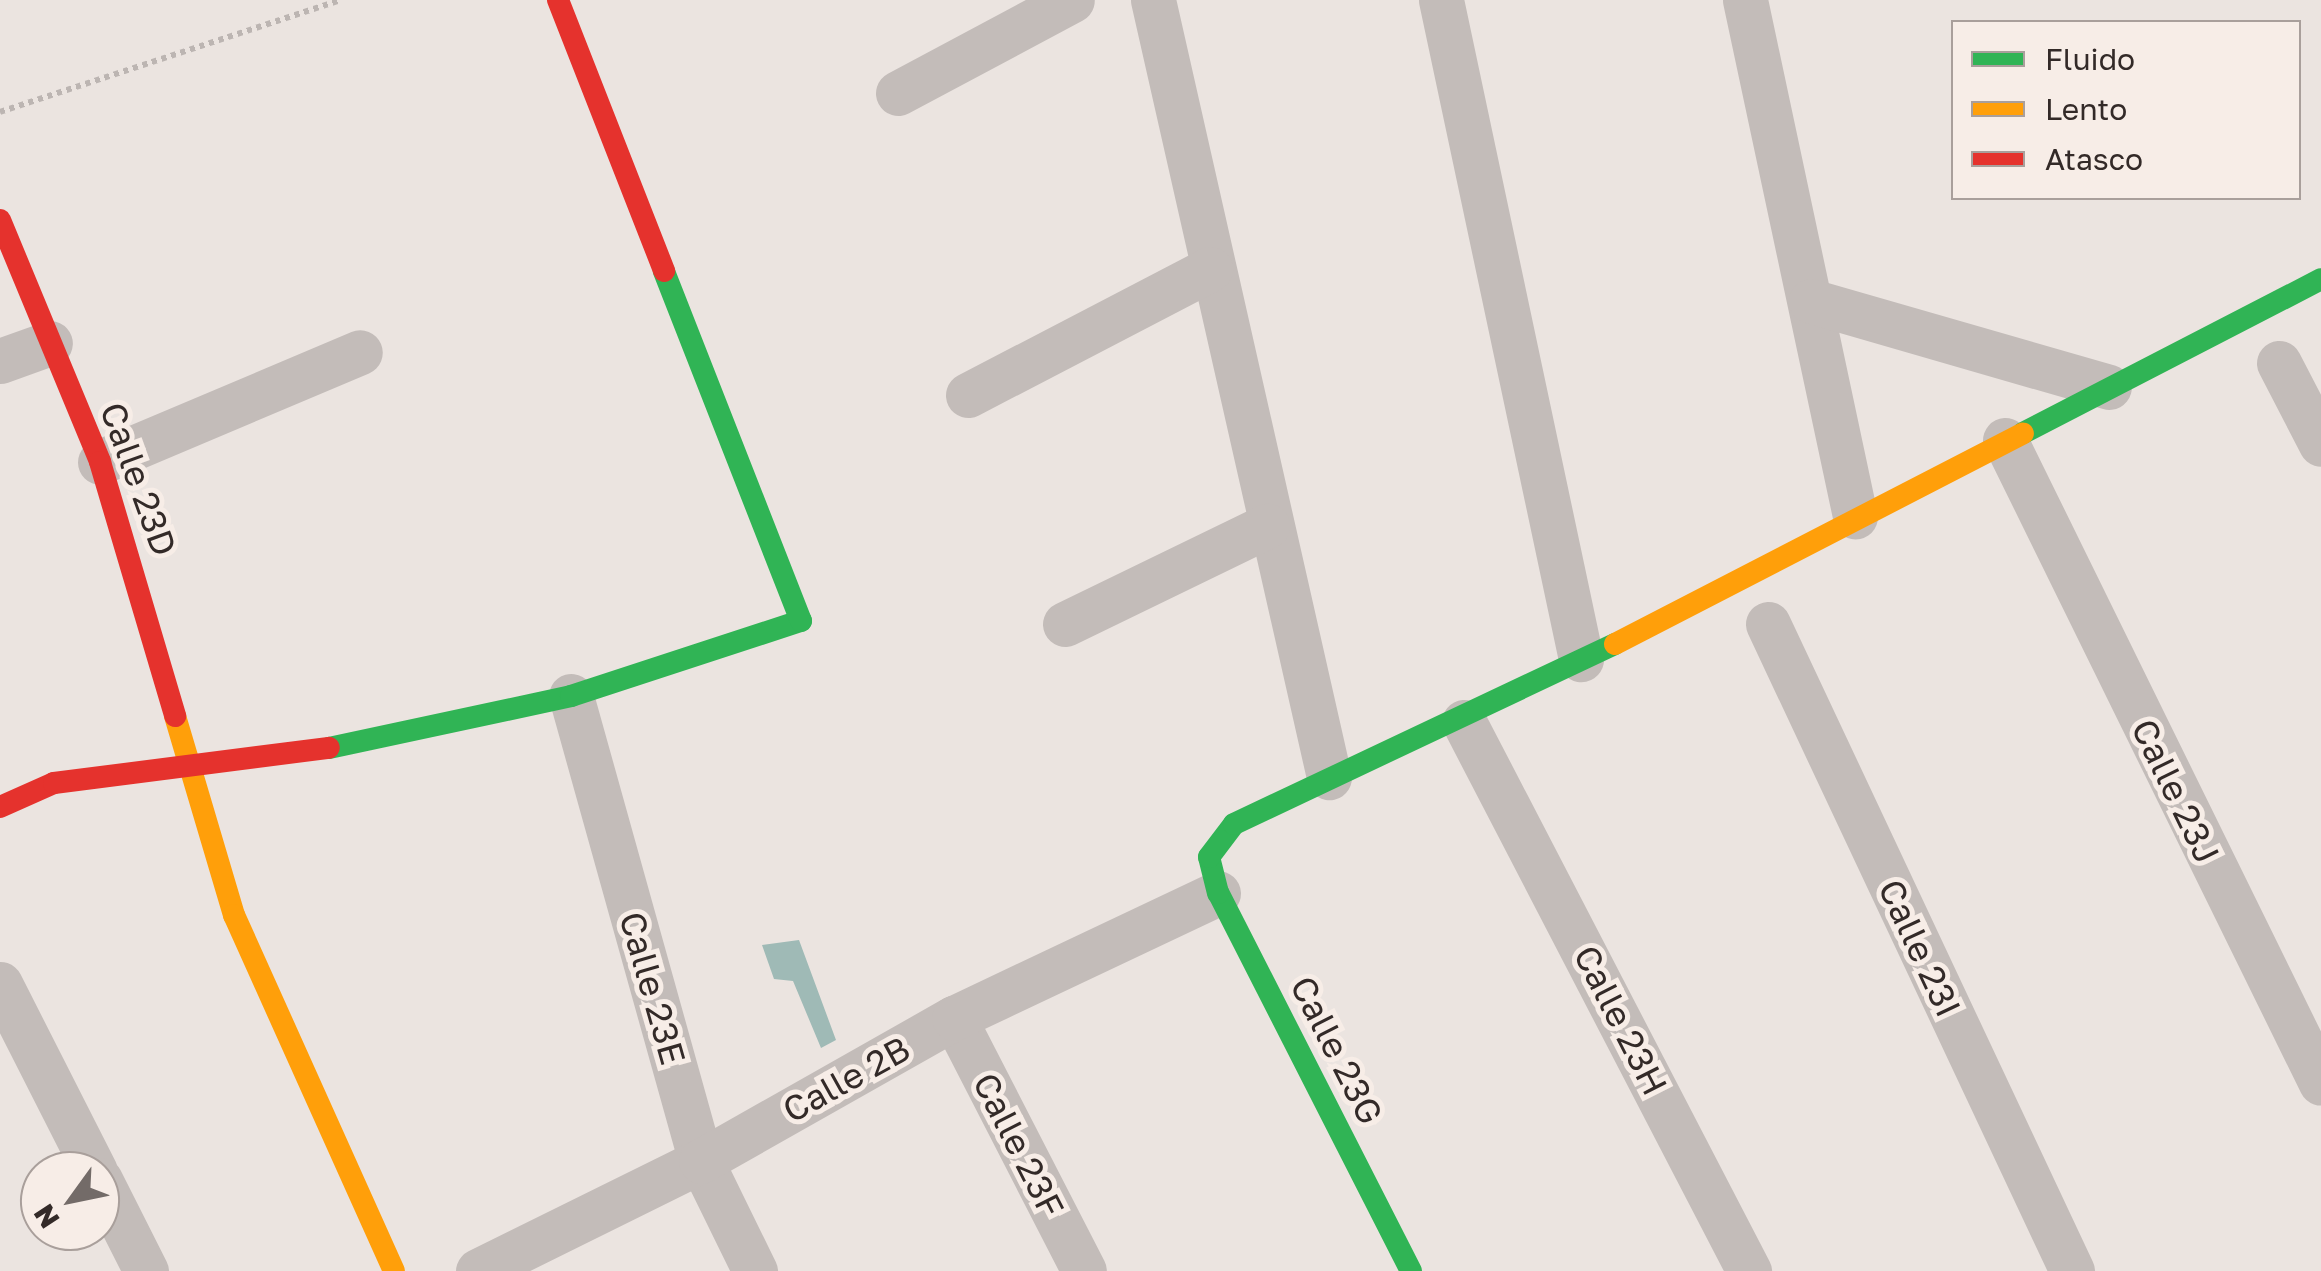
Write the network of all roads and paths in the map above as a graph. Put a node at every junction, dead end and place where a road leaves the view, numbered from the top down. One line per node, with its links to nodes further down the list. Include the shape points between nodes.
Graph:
1 (342, 0): 8 (path)
2 (558, 0): 27 (street, via 801,621)
3 (1072, 0): 7 (street)
4 (1153, 0): 10 (street)
5 (1441, 0): 26 (street)
6 (1744, 0): 12 (street)
7 (898, 93)
8 (0, 112)
9 (0, 220): 13 (street, Calle 23D)
10 (1210, 269): 18 (street); 23 (street)
11 (2321, 279): 17 (street)
12 (1810, 301): 17 (street); 22 (street)
13 (50, 343): 15 (street); 21 (street, Calle 23D)
14 (360, 352): 21 (street)
15 (0, 361)
16 (2279, 362): 20 (street)
17 (2109, 387): 19 (street)
18 (968, 395)
19 (2005, 440): 22 (street); 35 (street, Calle 23J)
20 (2321, 444)
21 (100, 462): 29 (street, Calle 23D)
22 (1855, 516): 26 (street)
23 (1267, 526): 24 (street); 30 (street)
24 (1066, 624)
25 (1768, 624): 46 (street, Calle 23I)
26 (1582, 659): 28 (street)
27 (571, 696): 29 (street); 37 (street, Calle 23E)
28 (1464, 722): 30 (street); 45 (street, Calle 23H)
29 (191, 768): 31 (street, via 54,783); 40 (street, Calle 23D, via 234,915)
30 (1328, 776): 32 (street, via 1234,824)
31 (0, 807)
32 (1213, 875): 34 (street, Calle 2B); 44 (street, Calle 23G)
33 (0, 984): 36 (street)
34 (954, 1018): 37 (street, Calle 2B); 43 (street, Calle 23F)
35 (2321, 1083)
36 (86, 1151)
37 (701, 1161): 41 (street, Calle 2B); 42 (street, Calle 23E)
38 (120, 1220): 39 (street)
39 (146, 1271)
40 (394, 1271)
41 (478, 1271)
42 (755, 1271)
43 (1084, 1271)
44 (1411, 1271)
45 (1749, 1271)
46 (2072, 1271)

